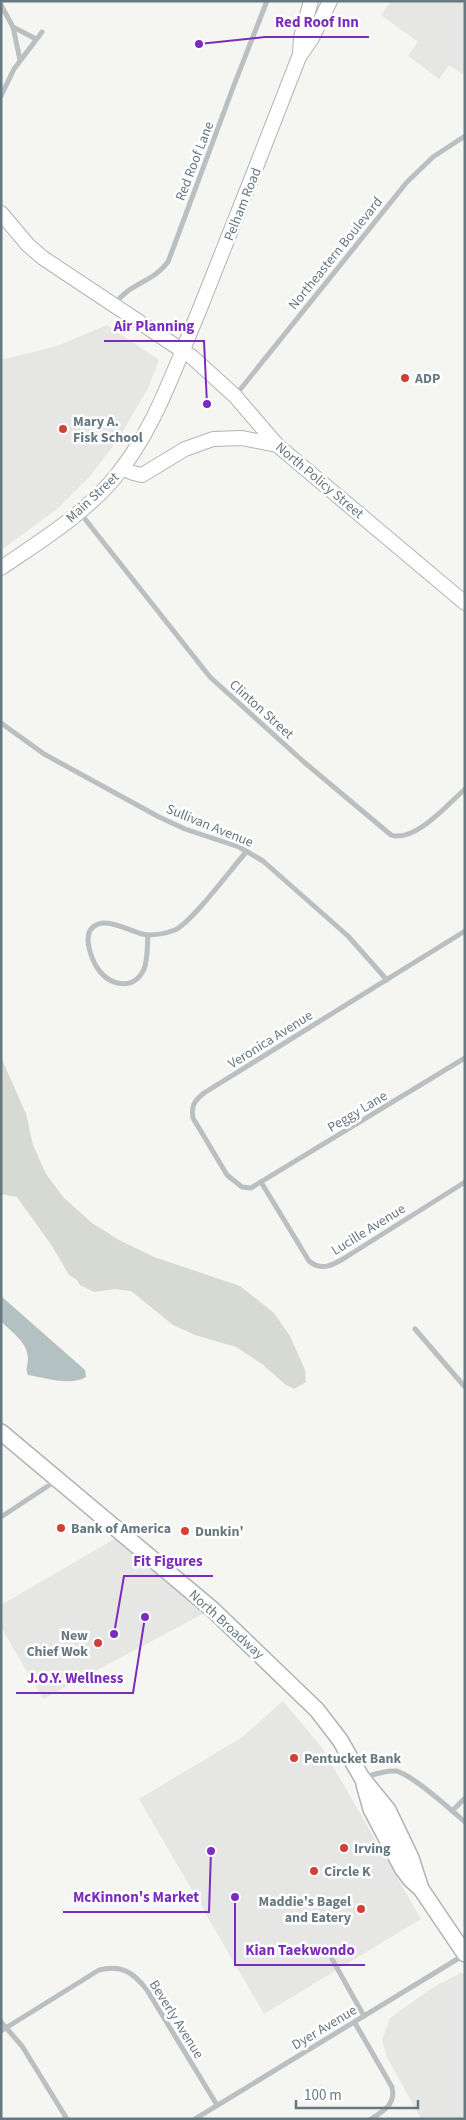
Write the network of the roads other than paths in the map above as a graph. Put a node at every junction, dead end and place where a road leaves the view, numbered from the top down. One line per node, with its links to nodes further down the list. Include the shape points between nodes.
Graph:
1 (267, 1): 13 (street, Red Roof Lane, via 168,262 158,274 124,292)
2 (311, 1): 8 (street, Pelham Road, via 301,36)
3 (330, 1): 8 (street, Pelham Road)
4 (1, 4): 5 (street)
5 (13, 27): 7 (street); 9 (street)
6 (42, 32): 7 (street)
7 (36, 39): 9 (street)
8 (300, 58): 14 (street, Pelham Road)
9 (20, 60): 10 (street)
10 (1, 96)
11 (465, 136): 15 (street, Northeastern Boulevard, via 433,157 407,182)
12 (1, 213): 13 (street, North Policy Street, via 43,258)
13 (113, 305): 14 (street, North Policy Street)
14 (182, 350): 15 (street, North Policy Street); 17 (street, Main Street, via 161,403)
15 (235, 396): 16 (street, North Policy Street)
16 (277, 446): 17 (street, via 242,438 221,438 194,445 142,475); 20 (street, North Policy Street)
17 (122, 468): 18 (street, Main Street)
18 (79, 512): 19 (street, Main Street); 22 (street, Clinton Street, via 210,677 311,769 391,835 402,837 415,833)
19 (1, 568)
20 (465, 603)
21 (1, 723): 23 (street, Sullivan Avenue, via 44,754 159,817 185,830)
22 (465, 789)
23 (247, 851): 25 (street, via 185,924 168,932); 26 (street, Sullivan Avenue, via 263,861 348,936)
24 (465, 931): 26 (street, Veronica Avenue)
25 (148, 935): 25 (street, via 102,924 94,926 88,942 98,968 122,985 134,981 142,972 146,963)
26 (387, 980): 28 (street, Veronica Avenue, via 196,1099 191,1109 192,1118 227,1175 242,1187 251,1188)
27 (465, 1058): 28 (street, Peggy Lane)
28 (261, 1182): 29 (street, Lucille Avenue, via 310,1261 326,1267)
29 (465, 1182)
30 (415, 1329): 31 (street)
31 (465, 1387)
32 (1, 1432): 33 (main road, North Broadway)
33 (58, 1480): 34 (street); 35 (main road, North Broadway, via 212,1609 291,1684 329,1724)
34 (1, 1517)
35 (362, 1778): 37 (street, via 385,1772 401,1773); 39 (main road, North Broadway, via 388,1810 411,1858 421,1889)
36 (465, 1798): 37 (street)
37 (452, 1811): 38 (street)
38 (465, 1822)
39 (465, 1954): 41 (street, Dyer Avenue)
40 (332, 1959): 41 (street)
41 (364, 2016): 43 (street, Dyer Avenue)
42 (1, 2022): 44 (street)
43 (355, 2023): 46 (street, Dyer Avenue); 49 (street, via 388,2079 394,2097 390,2106)
44 (7, 2028): 45 (street, Beverly Avenue); 46 (street, Beverly Avenue, via 99,1970 118,1967 127,1970 147,1990); 47 (street, via 22,2046)
45 (1, 2031)
46 (217, 2105): 48 (street, Dyer Avenue)
47 (67, 2119)
48 (195, 2119)
49 (371, 2119)

